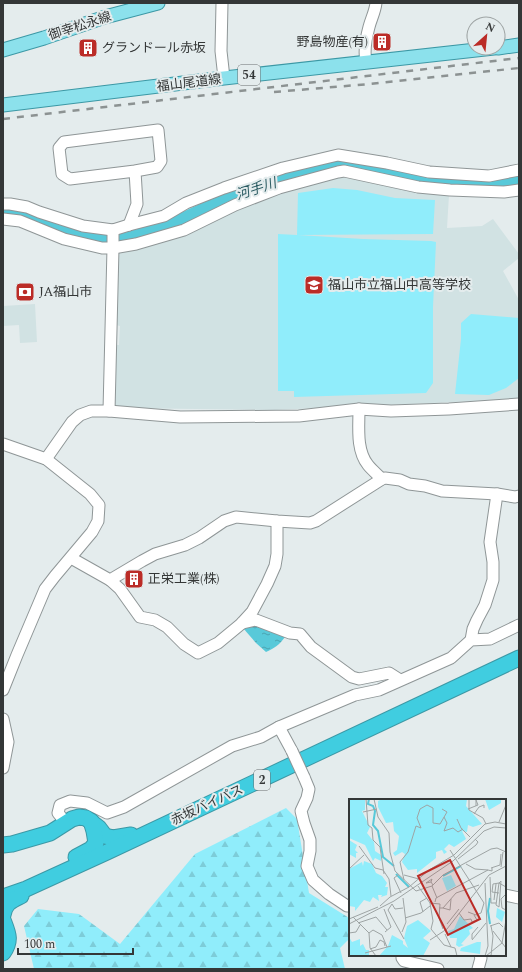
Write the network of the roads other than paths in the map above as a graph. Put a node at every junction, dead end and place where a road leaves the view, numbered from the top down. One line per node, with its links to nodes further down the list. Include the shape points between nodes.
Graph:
1 (158, 3): 6 (main road, 御幸松永線)
2 (222, 3): 9 (street, via 220,51)
3 (376, 3): 8 (street, via 368,30)
4 (519, 45): 5 (main road)
5 (506, 47)
6 (3, 50)
7 (466, 51): 8 (main road, 福山尾道線 / 54)
8 (366, 62): 9 (main road, 福山尾道線 / 54)
9 (224, 78): 10 (main road, 福山尾道線 / 54)
10 (3, 105)
11 (519, 170): 16 (street, via 489,176 429,172 338,155 283,168 186,203 164,216)
12 (135, 171): 12 (street, via 70,179 62,174 59,148 64,142 158,130 161,161 157,167); 16 (street, via 137,204)
13 (519, 190): 18 (street, via 504,192 418,187 344,171 279,188 184,230 136,244)
14 (3, 204): 17 (street, via 27,207 83,226)
15 (3, 219): 18 (street, via 20,221 64,239 102,248)
16 (129, 225): 17 (street)
17 (113, 232): 18 (street)
18 (113, 247): 21 (street)
19 (519, 404): 20 (street, via 449,409)
20 (359, 410): 21 (street, via 299,416 180,417); 24 (street, via 362,453 367,465)
21 (109, 411): 23 (street, via 91,411 80,415 72,422)
22 (3, 444): 23 (street)
23 (46, 459): 28 (street, via 90,494 99,506 98,521)
24 (382, 479): 25 (street, via 400,480 442,491); 27 (street, via 316,521)
25 (498, 494): 26 (street); 32 (street, via 490,542 492,580)
26 (519, 496)
27 (277, 521): 29 (street, via 236,518 224,521 199,538 155,554); 30 (street, via 275,566 252,612)
28 (71, 558): 29 (street); 36 (street, via 45,589)
29 (110, 580): 30 (street, via 140,616 167,627 184,644 198,653 218,643)
30 (241, 624): 35 (street, via 256,620 290,633 300,634 311,647 352,677 359,679 389,673)
31 (519, 625): 32 (street, via 490,639)
32 (471, 640): 35 (street, via 451,658)
33 (519, 654): 42 (highway, 赤坂バイパス / 2)
34 (519, 658): 44 (highway, 赤坂バイパス / 2)
35 (400, 680): 38 (street, via 379,690 355,695)
36 (3, 690)
37 (3, 719): 39 (street, via 8,742)
38 (279, 727): 41 (street, via 261,737 232,746 124,807 107,813 87,803 70,801 60,805 58,813); 50 (street, bridge, via 309,789 301,811 310,840 307,866 313,880)
39 (3, 768)
40 (91, 821): 41 (highway, via 79,817); 42 (highway, via 105,836 113,838); 45 (highway, via 96,843 91,849)
41 (66, 823): 43 (highway, via 50,833)
42 (136, 834): 45 (highway, 赤坂バイパス / 2)
43 (3, 845)
44 (107, 852): 48 (highway, 赤坂バイパス / 2); 51 (highway, via 87,865 10,901)
45 (25, 884): 46 (highway, 赤坂バイパス / 2)
46 (3, 892)
47 (506, 895): 49 (street)
48 (3, 898)
49 (519, 898)
50 (349, 906)
51 (3, 915)
52 (3, 920): 53 (highway, via 9,936 7,948)
53 (3, 953)
54 (402, 956): 56 (street, via 404,961)
55 (480, 956): 57 (street)
56 (438, 969)
57 (478, 969)

